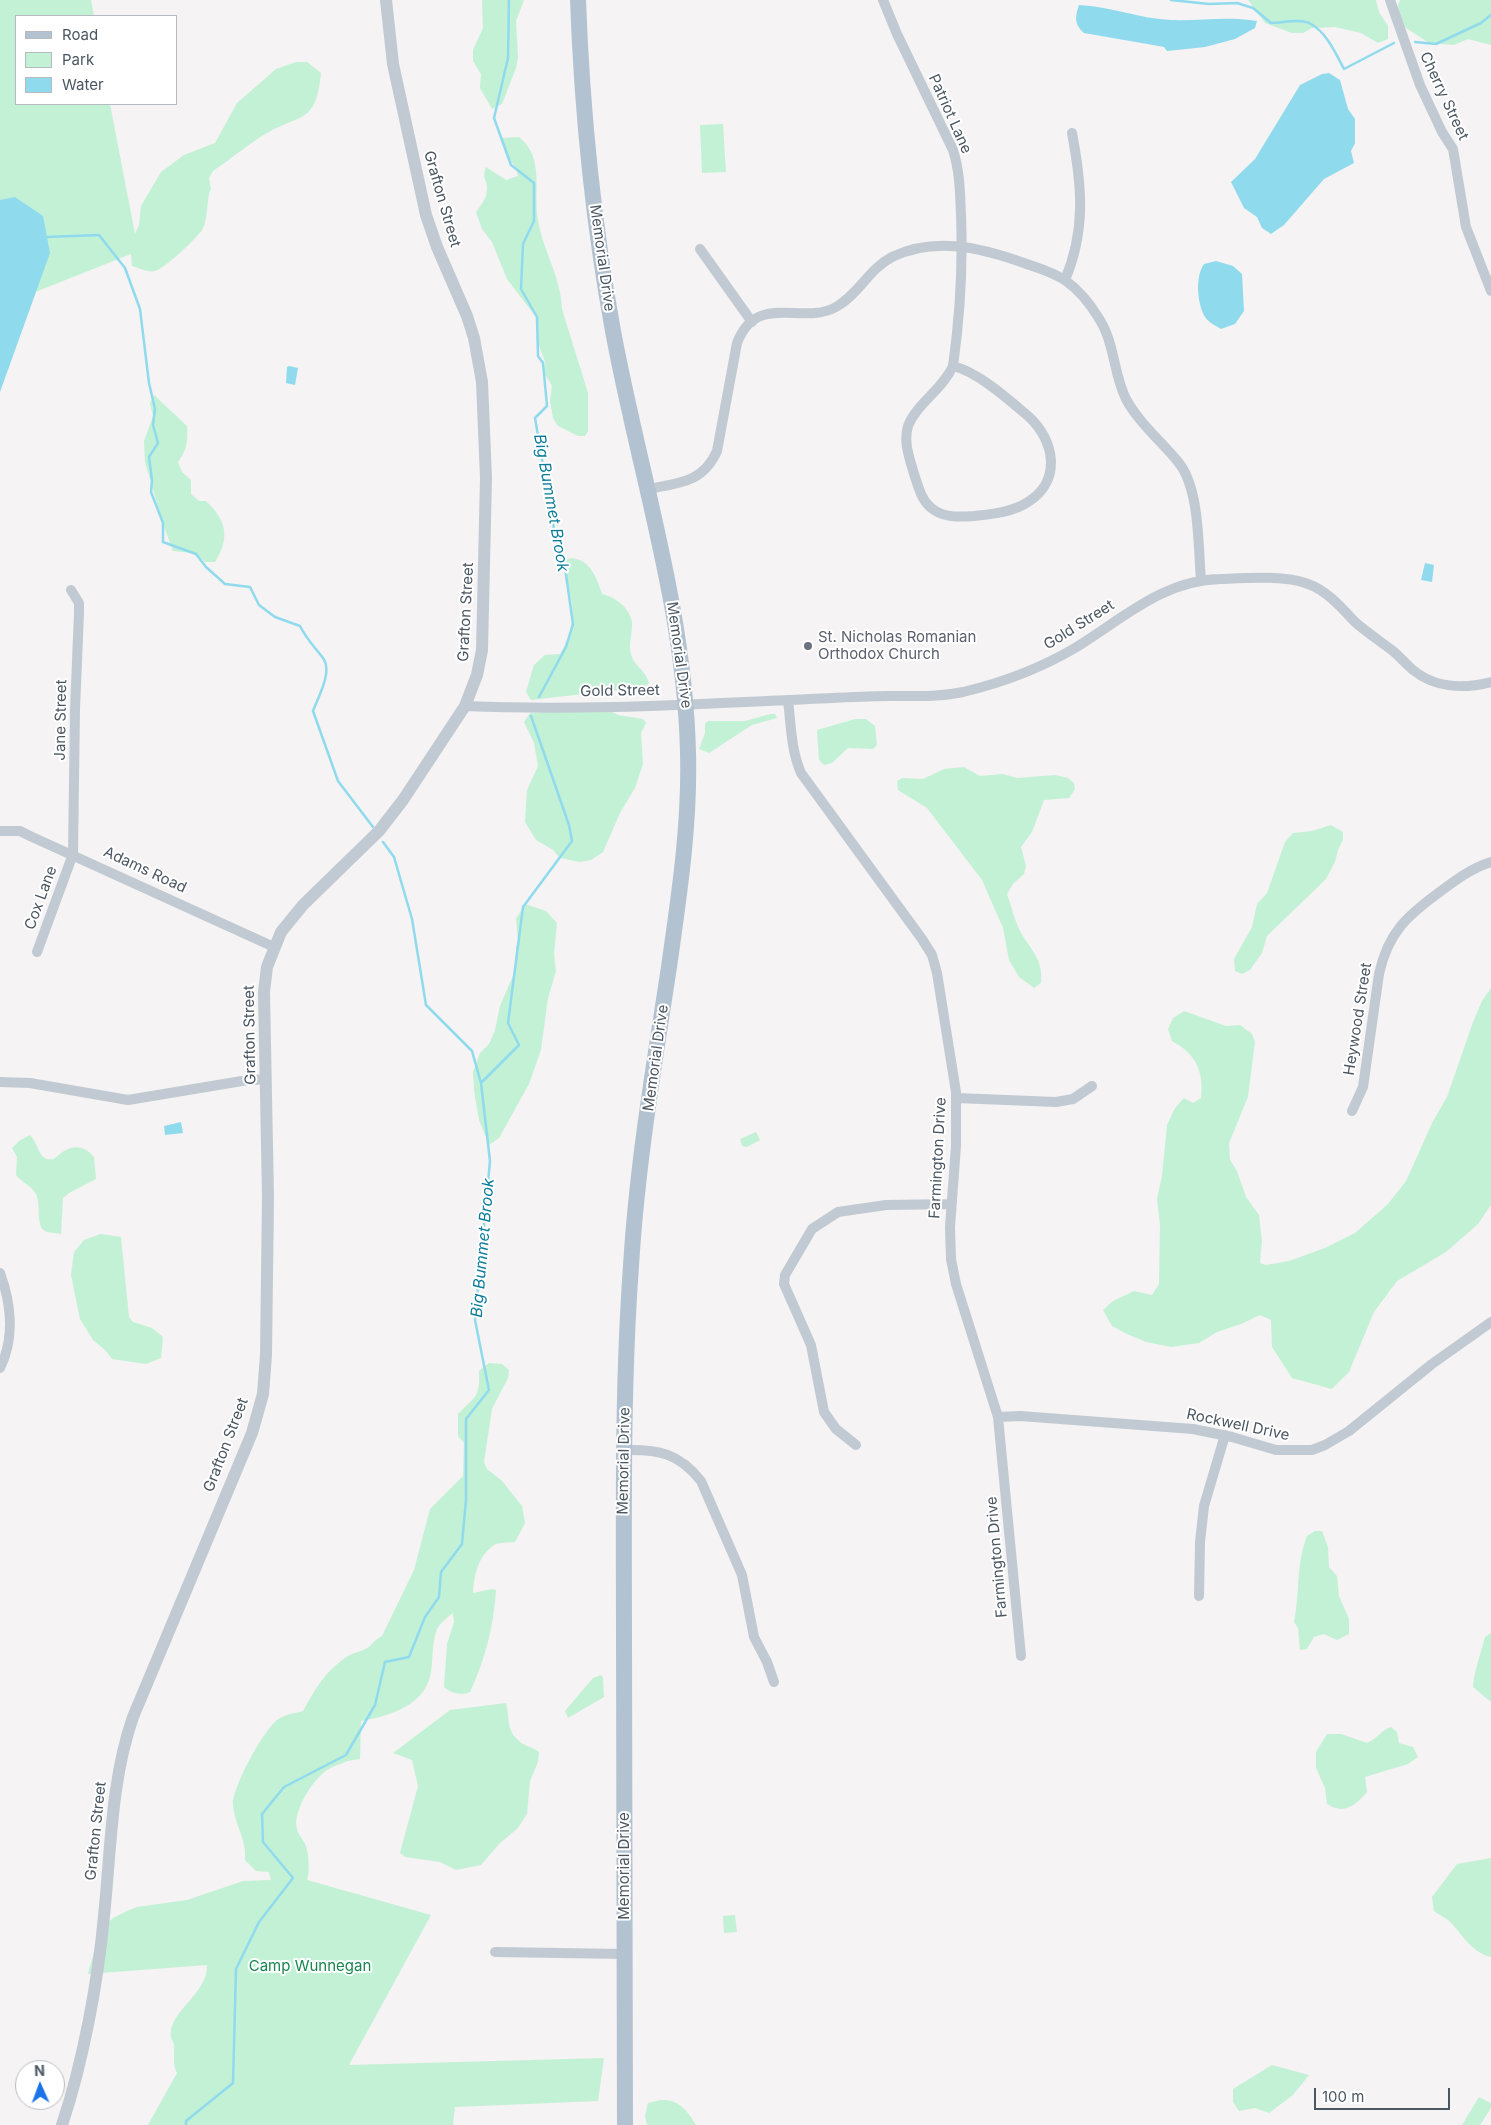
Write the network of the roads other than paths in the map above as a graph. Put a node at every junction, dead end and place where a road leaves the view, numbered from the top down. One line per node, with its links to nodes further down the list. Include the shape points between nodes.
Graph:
1 (386, 0): 18 (street, Grafton Street, via 393,64 426,215 467,316 482,382 486,474 484,627 479,668)
2 (578, 0): 12 (main road, Memorial Drive, via 585,126 597,228 615,339)
3 (883, 0): 6 (street, Patriot Lane, via 957,162)
4 (1390, 0): 9 (street, Cherry Street, via 1417,78 1453,149 1466,227)
5 (1072, 133): 8 (street, via 1081,205 1074,256)
6 (962, 246): 8 (street, via 1000,254); 10 (street, via 922,248 892,257 832,309 807,313 774,312); 11 (street, Patriot Lane)
7 (700, 249): 10 (street)
8 (1065, 280): 13 (street, via 1100,319 1129,404 1184,471 1194,497)
9 (1491, 291)
10 (752, 322): 12 (street, via 740,334 737,343 713,460 694,478)
11 (953, 366): 11 (street, via 946,380 908,426 906,446 922,496 934,510 950,516 987,515 1018,508 1038,496 1048,477 1051,456 1046,436 1032,420 972,374)
12 (648, 489): 17 (main road, Memorial Drive, via 677,628)
13 (1201, 580): 15 (street, Gold Street, via 1277,579 1309,584 1335,602 1414,671 1433,682 1456,686); 16 (street, Gold Street, via 1154,597 1044,664 964,692)
14 (71, 590): 20 (street, Jane Street, via 79,603)
15 (1491, 682)
16 (788, 700): 17 (street, Gold Street); 27 (street, Farmington Drive, via 795,760 801,773 932,955 940,985)
17 (686, 705): 18 (street, Gold Street); 36 (main road, Memorial Drive, via 686,833 634,1222)
18 (465, 706): 22 (street, Grafton Street, via 394,813 289,920)
19 (0, 831): 20 (street, Adams Road, via 20,831)
20 (73, 854): 22 (street, Adams Road); 23 (street, Cox Lane)
21 (1491, 862): 28 (street, Heywood Street, via 1458,878 1416,910 1392,937 1379,974 1363,1087)
22 (274, 947): 24 (street, Grafton Street, via 264,992)
23 (37, 952)
24 (266, 1079): 25 (street, via 128,1100 30,1082); 42 (street, Grafton Street, via 268,1197 266,1347 262,1394 252,1433 124,1744 115,1793 97,1972 78,2067)
25 (0, 1082)
26 (1092, 1086): 27 (street, via 1073,1099 1056,1102)
27 (956, 1098): 29 (street, Farmington Drive)
28 (1352, 1111)
29 (951, 1204): 33 (street, Farmington Drive, via 953,1271); 35 (street, via 886,1205 837,1212 812,1229 785,1275 784,1284 811,1345 824,1412 836,1429)
30 (0, 1273): 32 (street, via 7,1295 10,1330)
31 (1491, 1322): 34 (street, Rockwell Drive, via 1325,1445 1301,1451 1282,1451)
32 (0, 1368)
33 (998, 1418): 34 (street, Rockwell Drive, via 1020,1416 1181,1428); 38 (street, Farmington Drive)
34 (1225, 1436): 37 (street, via 1204,1506)
35 (856, 1445)
36 (624, 1450): 39 (street, via 656,1452 677,1458 701,1481 742,1575 754,1637); 41 (main road, Memorial Drive)
37 (1199, 1596)
38 (1021, 1656)
39 (774, 1682)
40 (495, 1952): 41 (street)
41 (624, 1954): 43 (main road, Memorial Drive)
42 (62, 2125)
43 (625, 2125)

